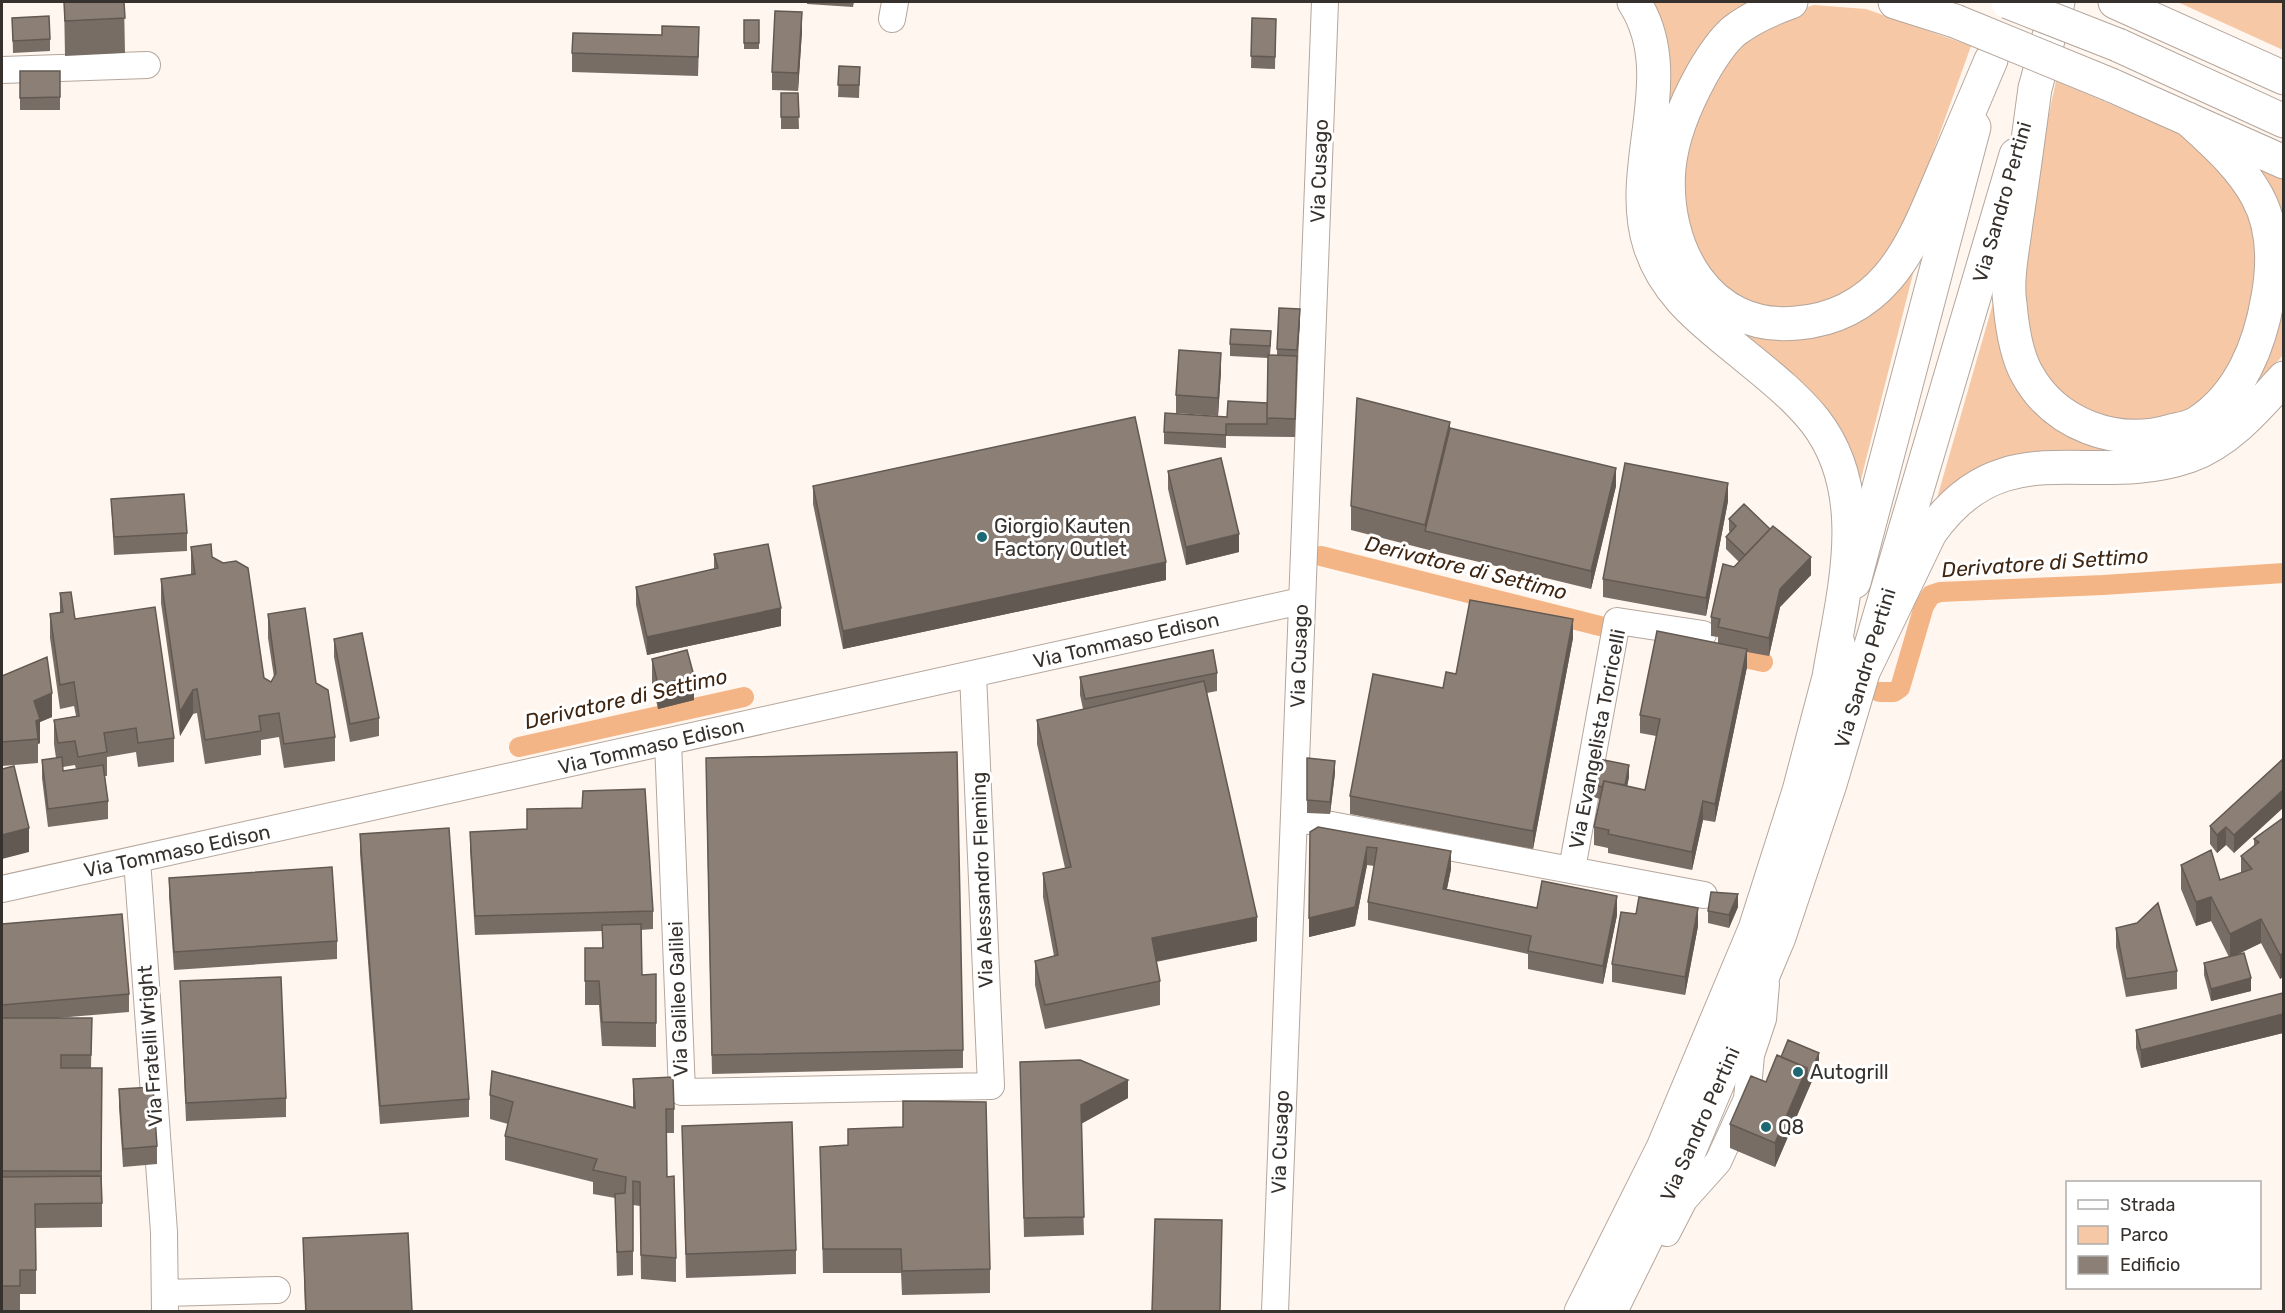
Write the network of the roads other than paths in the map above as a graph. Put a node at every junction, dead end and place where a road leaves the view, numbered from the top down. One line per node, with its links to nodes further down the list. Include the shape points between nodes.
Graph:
1 (1325, 2): 17 (street, Via Cusago)
2 (1634, 2): 20 (main road, via 1646,28 1654,68 1643,194 1644,223 1656,265 1689,309 1802,406 1830,444 1842,472 1848,502 1849,546)
3 (1791, 2): 8 (main road, via 1733,32 1710,59 1677,130 1669,168 1669,208 1687,266 1706,291 1727,308 1757,320 1786,324 1818,321 1844,312 1870,296 1889,276 1929,206)
4 (1895, 2): 13 (main road, bridge, via 1954,21)
5 (2007, 2): 8 (main road, Via Sandro Pertini); 14 (main road, bridge, via 2118,45)
6 (2058, 2): 12 (main road, Via Sandro Pertini)
7 (2123, 5): 11 (main road)
8 (1991, 60): 20 (main road, Via Sandro Pertini)
9 (147, 65): 10 (street)
10 (2, 70)
11 (2283, 78)
12 (2035, 88): 13 (main road, via 2012,257 2009,301 2017,341 2026,373 2049,404 2084,426 2116,436 2153,437 2195,424 2221,403 2246,370 2264,325 2271,278 2271,232 2258,198 2238,165); 19 (main road, Via Sandro Pertini)
13 (2188, 119): 15 (main road)
14 (2283, 121)
15 (2283, 162)
16 (2283, 378): 19 (main road, via 2238,426 2191,456 2140,466 2031,468 2003,473 1977,485 1942,516 1930,533)
17 (1300, 601): 21 (street, Via Tommaso Edison); 23 (street, Via Cusago)
18 (1703, 634): 25 (street, Via Evangelista Torricelli, via 1617,621)
19 (1865, 668): 34 (main road, Via Sandro Pertini, via 1768,965 1688,1154)
20 (1830, 671): 33 (main road, Via Sandro Pertini, via 1799,791 1755,929 1663,1148)
21 (973, 674): 22 (street, Via Tommaso Edison); 28 (street, Via Alessandro Fleming)
22 (669, 742): 24 (street, Via Tommaso Edison); 28 (street, Via Galileo Galilei, via 682,1092)
23 (1294, 818): 25 (street, Via Evangelista Torricelli); 32 (street, Via Cusago)
24 (136, 860): 26 (street, Via Tommaso Edison); 31 (street, Via Fratelli Wright, via 164,1232)
25 (1572, 869): 27 (street, Via Evangelista Torricelli)
26 (2, 889)
27 (1704, 895)
28 (991, 1086)
29 (277, 1290): 30 (street)
30 (231, 1301): 31 (street)
31 (165, 1302)
32 (1275, 1311)
33 (1581, 1311)
34 (1610, 1311)

